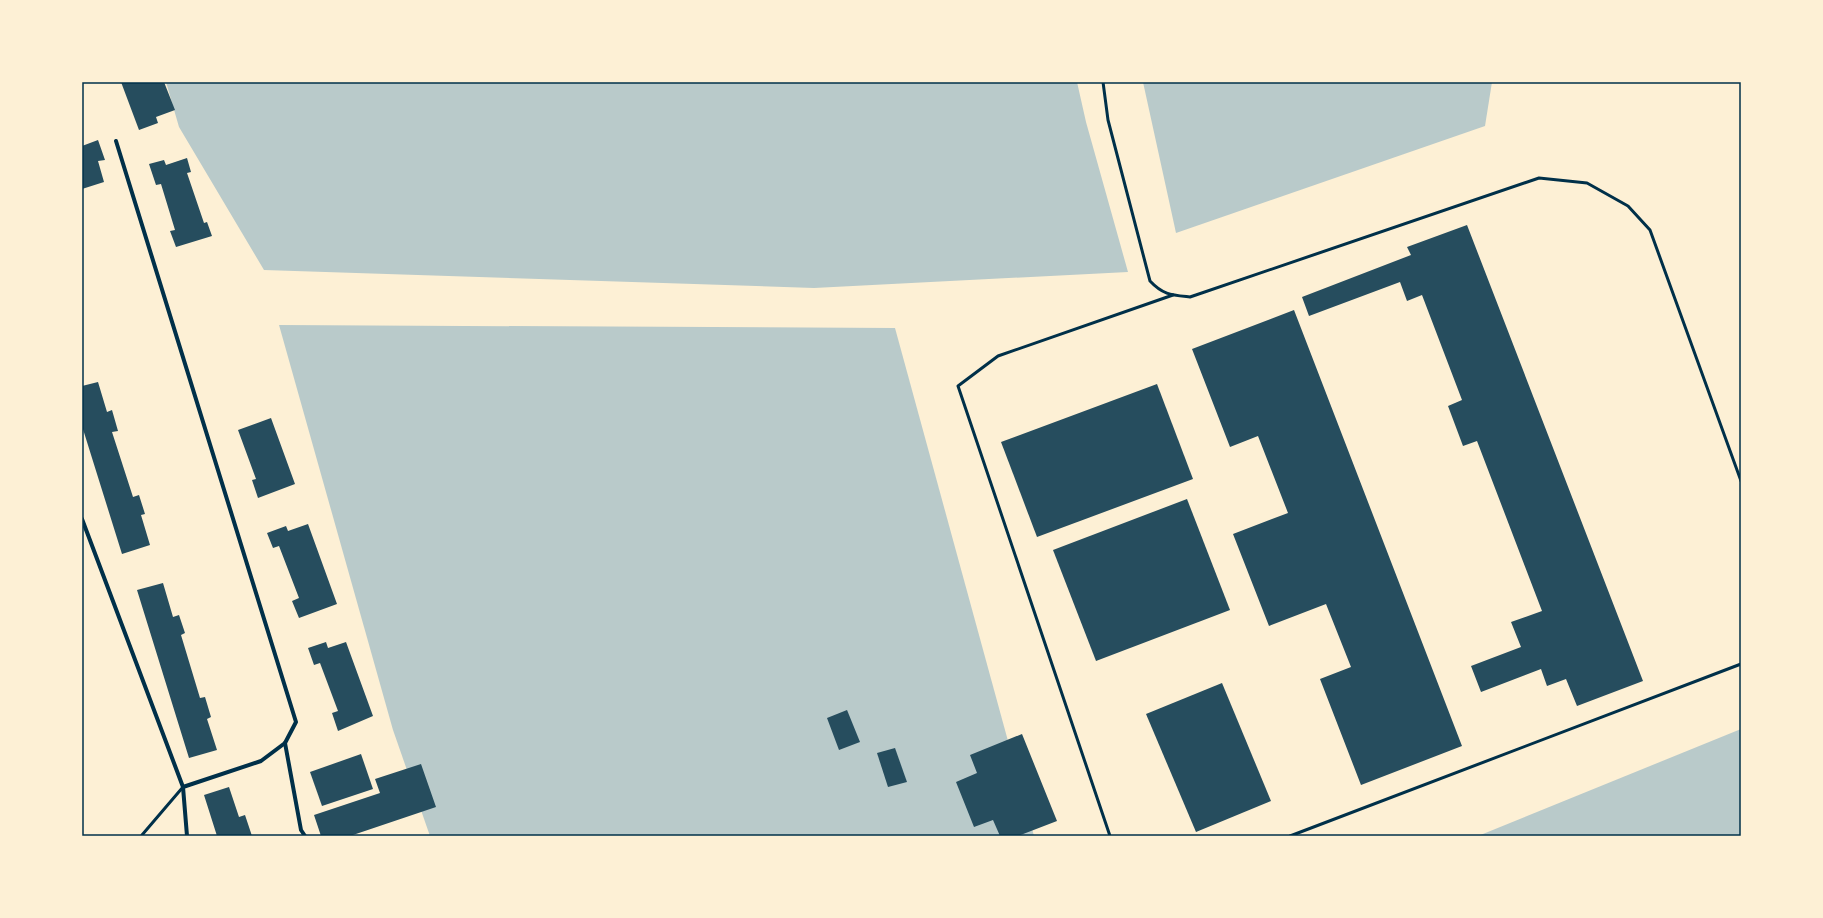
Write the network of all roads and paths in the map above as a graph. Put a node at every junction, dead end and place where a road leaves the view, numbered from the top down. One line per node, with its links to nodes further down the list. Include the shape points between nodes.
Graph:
1 (1103, 82): 3 (lane, via 1108,120 1150,281 1159,291)
2 (116, 141): 7 (street, via 296,722)
3 (1173, 295): 4 (lane, via 1190,297 1539,178 1587,183 1628,206 1650,230); 12 (lane, via 998,356 958,386)
4 (1741, 481)
5 (82, 519): 8 (street)
6 (1741, 664): 13 (lane)
7 (285, 743): 8 (street, via 261,761); 11 (street, via 301,830)
8 (183, 787): 9 (lane); 10 (street)
9 (142, 835)
10 (187, 836)
11 (305, 836)
12 (1110, 836)
13 (1290, 836)

